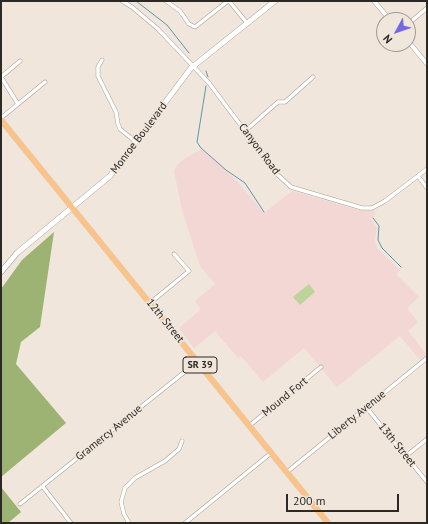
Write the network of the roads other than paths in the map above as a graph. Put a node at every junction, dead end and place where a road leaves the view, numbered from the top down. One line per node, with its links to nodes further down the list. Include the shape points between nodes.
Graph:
1 (122, 1): 15 (street, Canyon Road, via 132,6 158,29)
2 (166, 1): 6 (street)
3 (228, 1): 6 (street, via 195,27 192,27); 10 (street)
4 (274, 1): 10 (main road, Monroe Boulevard)
5 (374, 1): 8 (street)
6 (172, 3)
7 (427, 8): 9 (street)
8 (383, 12)
9 (416, 17)
10 (247, 23): 15 (main road, Monroe Boulevard)
11 (416, 51): 14 (street)
12 (102, 60): 22 (street, via 98,67 98,76 120,129)
13 (20, 61): 16 (street)
14 (427, 64)
15 (194, 66): 21 (street, Canyon Road, via 220,95); 22 (main road, Monroe Boulevard)
16 (1, 77): 19 (street)
17 (313, 77): 21 (street, via 285,102 278,102)
18 (45, 82): 19 (street)
19 (18, 104): 20 (street)
20 (1, 119): 26 (main road, 12th Street / SR 39)
21 (245, 131): 24 (street, Canyon Road, via 287,184 295,189 362,208 376,207)
22 (136, 142): 26 (main road, Monroe Boulevard, via 104,182)
23 (427, 169): 24 (street, Canyon Road)
24 (418, 176): 25 (street)
25 (427, 188)
26 (72, 208): 28 (main road, Monroe Boulevard, via 17,253); 29 (main road, 12th Street / SR 39)
27 (174, 254): 29 (street, via 189,271)
28 (1, 272)
29 (150, 303): 31 (main road, 12th Street / SR 39)
30 (427, 358): 33 (street, Liberty Avenue)
31 (197, 362): 34 (main road, 12th Street / SR 39); 41 (street, Gramercy Avenue)
32 (322, 367): 34 (street, Mound Fort)
33 (366, 407): 38 (street, 13th Street); 39 (street, Liberty Avenue)
34 (249, 426): 37 (main road, 12th Street / SR 39)
35 (427, 438): 38 (street)
36 (182, 441): 44 (street, via 179,449 165,461 134,478 125,488 121,502)
37 (271, 453): 39 (main road, 12th Street / SR 39); 45 (street)
38 (406, 456): 40 (street, 13th Street)
39 (287, 472): 46 (main road, 12th Street / SR 39)
40 (427, 482)
41 (43, 487): 42 (street, Gramercy Avenue); 43 (street)
42 (20, 504)
43 (71, 523)
44 (130, 523)
45 (185, 523)
46 (328, 523)

